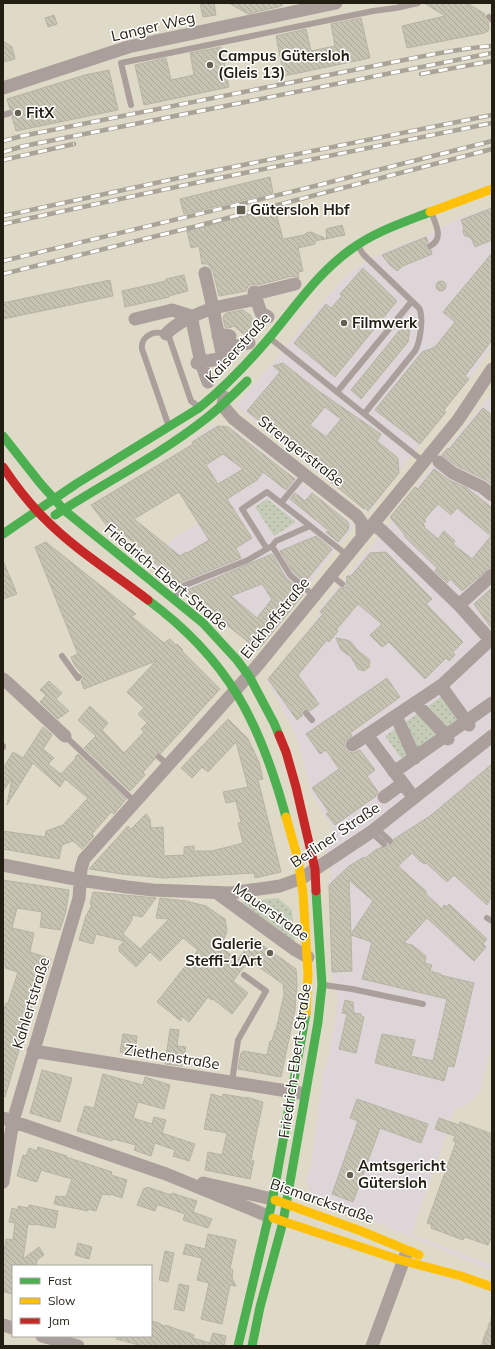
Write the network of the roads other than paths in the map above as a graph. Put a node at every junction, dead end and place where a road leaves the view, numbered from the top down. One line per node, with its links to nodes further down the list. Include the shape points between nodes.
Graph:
1 (336, 3): 4 (street, Langer Weg, via 128,48)
2 (418, 3): 3 (lane)
3 (395, 6): 5 (lane, via 122,63)
4 (3, 88)
5 (131, 105)
6 (492, 189): 7 (main road, Kaiserstraße)
7 (431, 212): 8 (main road, Kaiserstraße, via 369,236); 9 (lane, via 438,230 437,239)
8 (357, 244): 11 (lane); 22 (main road, Kaiserstraße, via 340,256 315,282)
9 (430, 246)
10 (373, 247): 11 (main road)
11 (363, 254): 12 (main road); 16 (lane)
12 (354, 261)
13 (205, 274): 17 (street)
14 (295, 284): 15 (street)
15 (255, 294): 17 (street); 19 (street, via 261,313)
16 (412, 301): 32 (lane); 35 (lane, via 422,316 418,347)
17 (213, 308): 18 (street); 23 (street)
18 (191, 316): 20 (street, via 172,310); 21 (street); 27 (street)
19 (268, 318)
20 (135, 319)
21 (166, 334): 34 (lane, via 171,341 191,400); 37 (lane, via 149,334 143,340 142,349)
22 (269, 338): 24 (lane); 31 (main road, Kaiserstraße)
23 (224, 340): 25 (street); 27 (street, via 223,358)
24 (280, 342): 26 (main road, Kaiserstraße); 32 (lane)
25 (248, 343)
26 (270, 353)
27 (199, 363): 30 (street)
28 (491, 370): 39 (street, Eickhoffstraße, via 462,414)
29 (254, 373): 33 (main road, Kaiserstraße)
30 (208, 382)
31 (225, 387): 33 (street); 34 (main road, Kaiserstraße)
32 (337, 392): 35 (lane)
33 (223, 406): 36 (main road, Kaiserstraße); 42 (street, Strengerstraße, via 234,419)
34 (199, 408): 36 (lane); 37 (main road, Kaiserstraße)
35 (364, 414): 39 (lane)
36 (209, 417): 46 (main road, Kaiserstraße)
37 (168, 430): 44 (main road, Kaiserstraße)
38 (3, 436): 44 (main road, Friedrich-Ebert-Straße)
39 (424, 462): 49 (street, Eickhoffstraße)
40 (439, 462): 43 (street)
41 (3, 467): 47 (main road, Friedrich-Ebert-Straße)
42 (304, 474): 45 (lane); 52 (street, Strengerstraße, via 357,516 362,523)
43 (492, 495)
44 (54, 500): 46 (main road, Friedrich-Ebert-Straße); 47 (main road, Kaiserstraße)
45 (281, 503): 50 (lane); 53 (lane, via 267,492 242,509)
46 (64, 510): 48 (main road, Kaiserstraße); 59 (main road, Friedrich-Ebert-Straße)
47 (37, 511): 48 (main road, Friedrich-Ebert-Straße); 51 (main road, Kaiserstraße)
48 (47, 521): 51 (main road, Kaiserstraße); 67 (main road, Friedrich-Ebert-Straße, via 192,636)
49 (373, 524): 52 (street, Eickhoffstraße); 60 (street)
50 (310, 526): 53 (lane, via 276,541); 54 (lane)
51 (3, 535)
52 (362, 538): 54 (street, Eickhoffstraße)
53 (269, 548): 58 (lane, via 290,576); 59 (lane, via 248,560 183,586)
54 (347, 555): 55 (street, Eickhoffstraße)
55 (331, 575): 57 (lane); 58 (street, Eickhoffstraße)
56 (492, 575): 60 (street)
57 (342, 584)
58 (314, 596): 63 (street, Eickhoffstraße)
59 (174, 599): 63 (main road, Friedrich-Ebert-Straße, via 223,643)
60 (459, 605): 61 (street)
61 (491, 641): 66 (street, via 459,665)
62 (62, 656): 64 (lane)
63 (249, 676): 67 (street, Eickhoffstraße); 89 (main road, Friedrich-Ebert-Straße, via 286,752)
64 (79, 677)
65 (3, 679): 75 (street)
66 (441, 686): 68 (street); 73 (street)
67 (236, 690): 84 (street, Eickhoffstraße, via 164,761); 90 (main road, Friedrich-Ebert-Straße, via 259,732 269,759)
68 (410, 703): 71 (street); 77 (street)
69 (492, 703): 73 (street)
70 (306, 713): 72 (lane)
71 (396, 716): 74 (street); 79 (street)
72 (312, 720)
73 (468, 723): 77 (street)
74 (367, 735): 78 (street); 80 (street)
75 (65, 736): 84 (lane)
76 (492, 736): 83 (street, Berliner Straße)
77 (447, 738): 79 (street)
78 (352, 745)
79 (415, 758): 80 (street)
80 (394, 772): 81 (street)
81 (403, 783): 82 (street); 83 (street)
82 (384, 796)
83 (414, 798): 85 (street, Berliner Straße)
84 (135, 802): 91 (street, Eickhoffstraße, via 84,859)
85 (374, 830): 86 (lane); 87 (lane); 89 (street, Berliner Straße)
86 (390, 841)
87 (384, 844)
88 (3, 865): 91 (street, Berliner Straße)
89 (315, 870): 90 (street, Berliner Straße); 96 (main road, Friedrich-Ebert-Straße)
90 (302, 878): 92 (street, Berliner Straße, via 272,888); 93 (main road, Friedrich-Ebert-Straße)
91 (80, 880): 92 (street, Berliner Straße, via 134,888); 98 (street, Kahlertstraße, via 79,898)
92 (217, 893): 93 (street, Mauerstraße)
93 (308, 957): 95 (main road, Friedrich-Ebert-Straße)
94 (244, 975): 99 (lane, via 266,991 238,1040)
95 (308, 984): 96 (lane); 100 (main road, Friedrich-Ebert-Straße)
96 (322, 985): 97 (lane); 101 (main road, Friedrich-Ebert-Straße)
97 (423, 1004)
98 (33, 1050): 99 (street, Ziethenstraße); 102 (street, Kahlertstraße)
99 (232, 1082): 100 (street, Ziethenstraße)
100 (292, 1092): 101 (street, Ziethenstraße); 105 (main road, Friedrich-Ebert-Straße)
101 (306, 1094): 106 (main road, Friedrich-Ebert-Straße)
102 (8, 1120): 103 (street, Bismarckstraße); 104 (street, Kahlertstraße)
103 (166, 1174): 105 (street, Bismarckstraße); 107 (street, Bismarckstraße)
104 (3, 1182)
105 (272, 1199): 106 (main road, Bismarckstraße); 107 (main road, Friedrich-Ebert-Straße)
106 (286, 1203): 108 (main road, Friedrich-Ebert-Straße); 109 (main road, Bismarckstraße)
107 (268, 1216): 108 (main road, Bismarckstraße); 113 (main road, Friedrich-Ebert-Straße)
108 (283, 1222): 109 (main road, Bismarckstraße); 114 (main road, Friedrich-Ebert-Straße)
109 (405, 1255): 110 (main road, Bismarckstraße); 115 (street)
110 (492, 1287)
111 (46, 1337): 112 (street)
112 (78, 1346)
113 (238, 1346)
114 (252, 1346)
115 (372, 1346)

